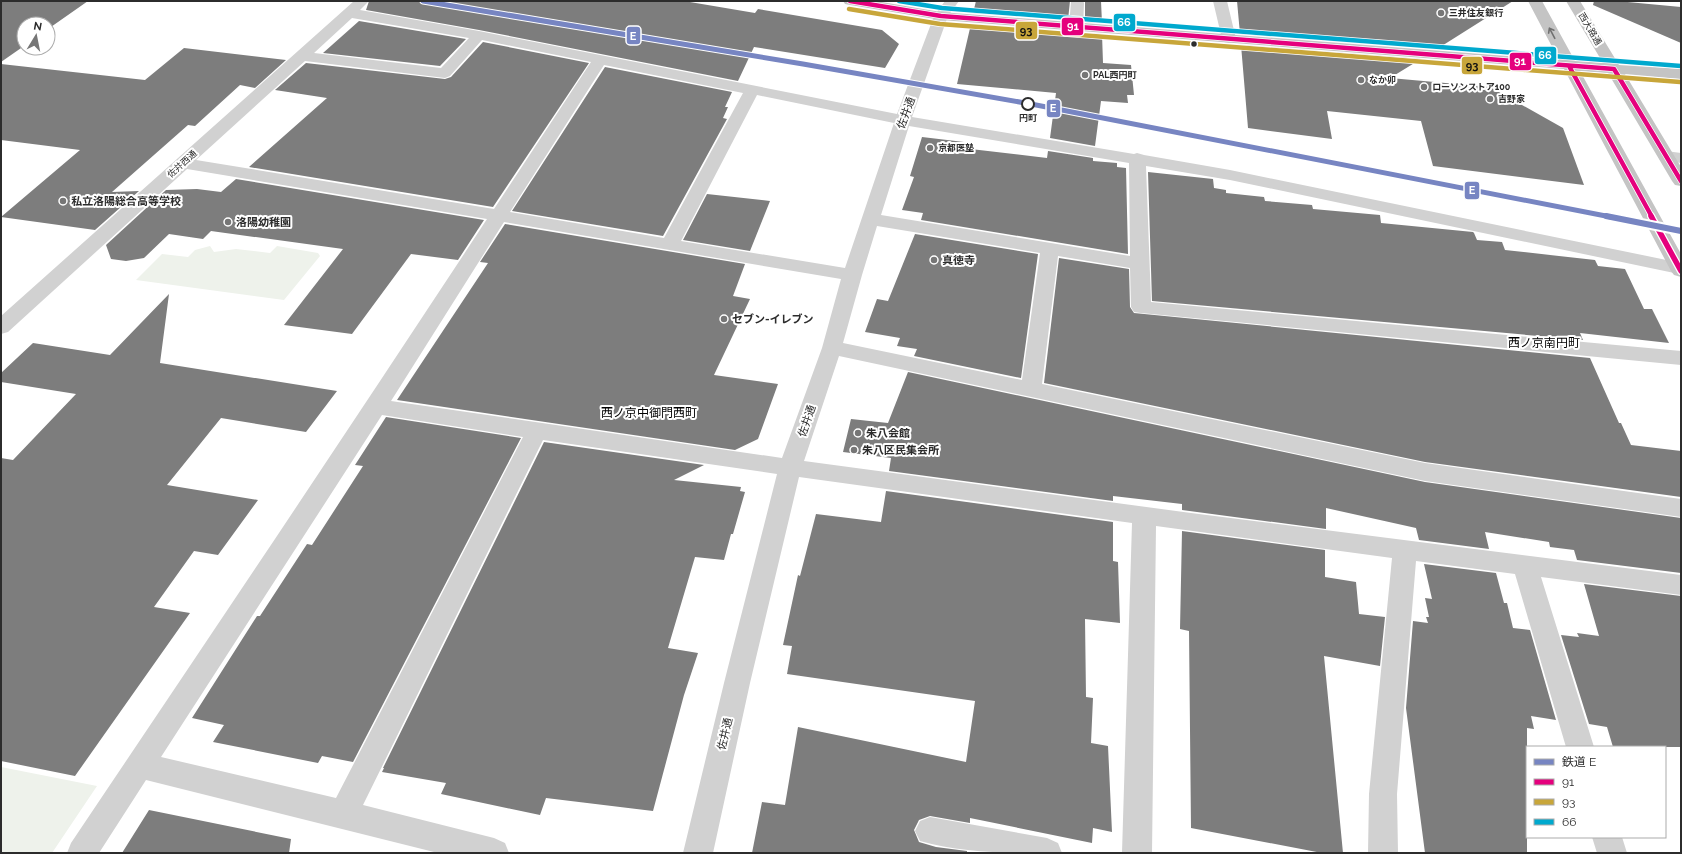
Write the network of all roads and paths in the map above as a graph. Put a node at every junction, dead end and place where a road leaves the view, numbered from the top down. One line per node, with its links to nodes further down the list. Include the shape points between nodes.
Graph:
1 (363, 1): 8 (street, 佐井西通)
2 (850, 1): 7 (main road)
3 (1220, 1): 11 (street)
4 (1535, 1): 14 (main road, one-way to 4)
5 (1573, 1): 15 (main road, 西大路通)
6 (1076, 3): 9 (street)
7 (947, 8): 9 (main road); 18 (street, 佐井通)
8 (350, 13): 10 (street); 12 (street, 佐井西通)
9 (1076, 28): 11 (main road)
10 (479, 35): 12 (street, via 445,73); 13 (street)
11 (1229, 39): 14 (main road)
12 (304, 56): 21 (street, 佐井西通)
13 (600, 59): 17 (street); 23 (street)
14 (1569, 66): 15 (main road); 28 (main road)
15 (1614, 69): 16 (main road); 19 (main road, 西大路通)
16 (1681, 74)
17 (752, 90): 18 (street); 25 (street)
18 (903, 120): 20 (street); 24 (street, 佐井通)
19 (1673, 157): 22 (main road, 西大路通)
20 (1137, 158): 27 (street); 28 (street)
21 (184, 163): 23 (street); 30 (street, 佐井西通)
22 (1681, 181)
23 (498, 215): 25 (street); 34 (street)
24 (871, 219): 26 (street); 29 (street, 佐井通)
25 (670, 244): 29 (street)
26 (1050, 249): 27 (street); 33 (street)
27 (1140, 264): 32 (street, via 1141,307)
28 (1680, 269)
29 (852, 275): 31 (street, 佐井通)
30 (1, 327)
31 (832, 348): 33 (street); 36 (street, 佐井通)
32 (1681, 358)
33 (1031, 389): 37 (street, via 1425,472)
34 (376, 406): 35 (street); 43 (street)
35 (536, 432): 36 (street); 44 (street)
36 (790, 469): 38 (street); 49 (street, 佐井通, via 736,683)
37 (1681, 508)
38 (1144, 516): 39 (street); 51 (street)
39 (1405, 550): 40 (street); 52 (street, via 1383,794)
40 (1525, 565): 41 (street); 42 (street)
41 (1681, 585)
42 (1580, 746)
43 (139, 765): 44 (street); 47 (street)
44 (343, 814): 48 (street)
45 (930, 831): 50 (street)
46 (1607, 838): 53 (street)
47 (82, 853)
48 (494, 853)
49 (698, 853)
50 (1047, 853)
51 (1137, 853)
52 (1383, 853)
53 (1612, 853)

